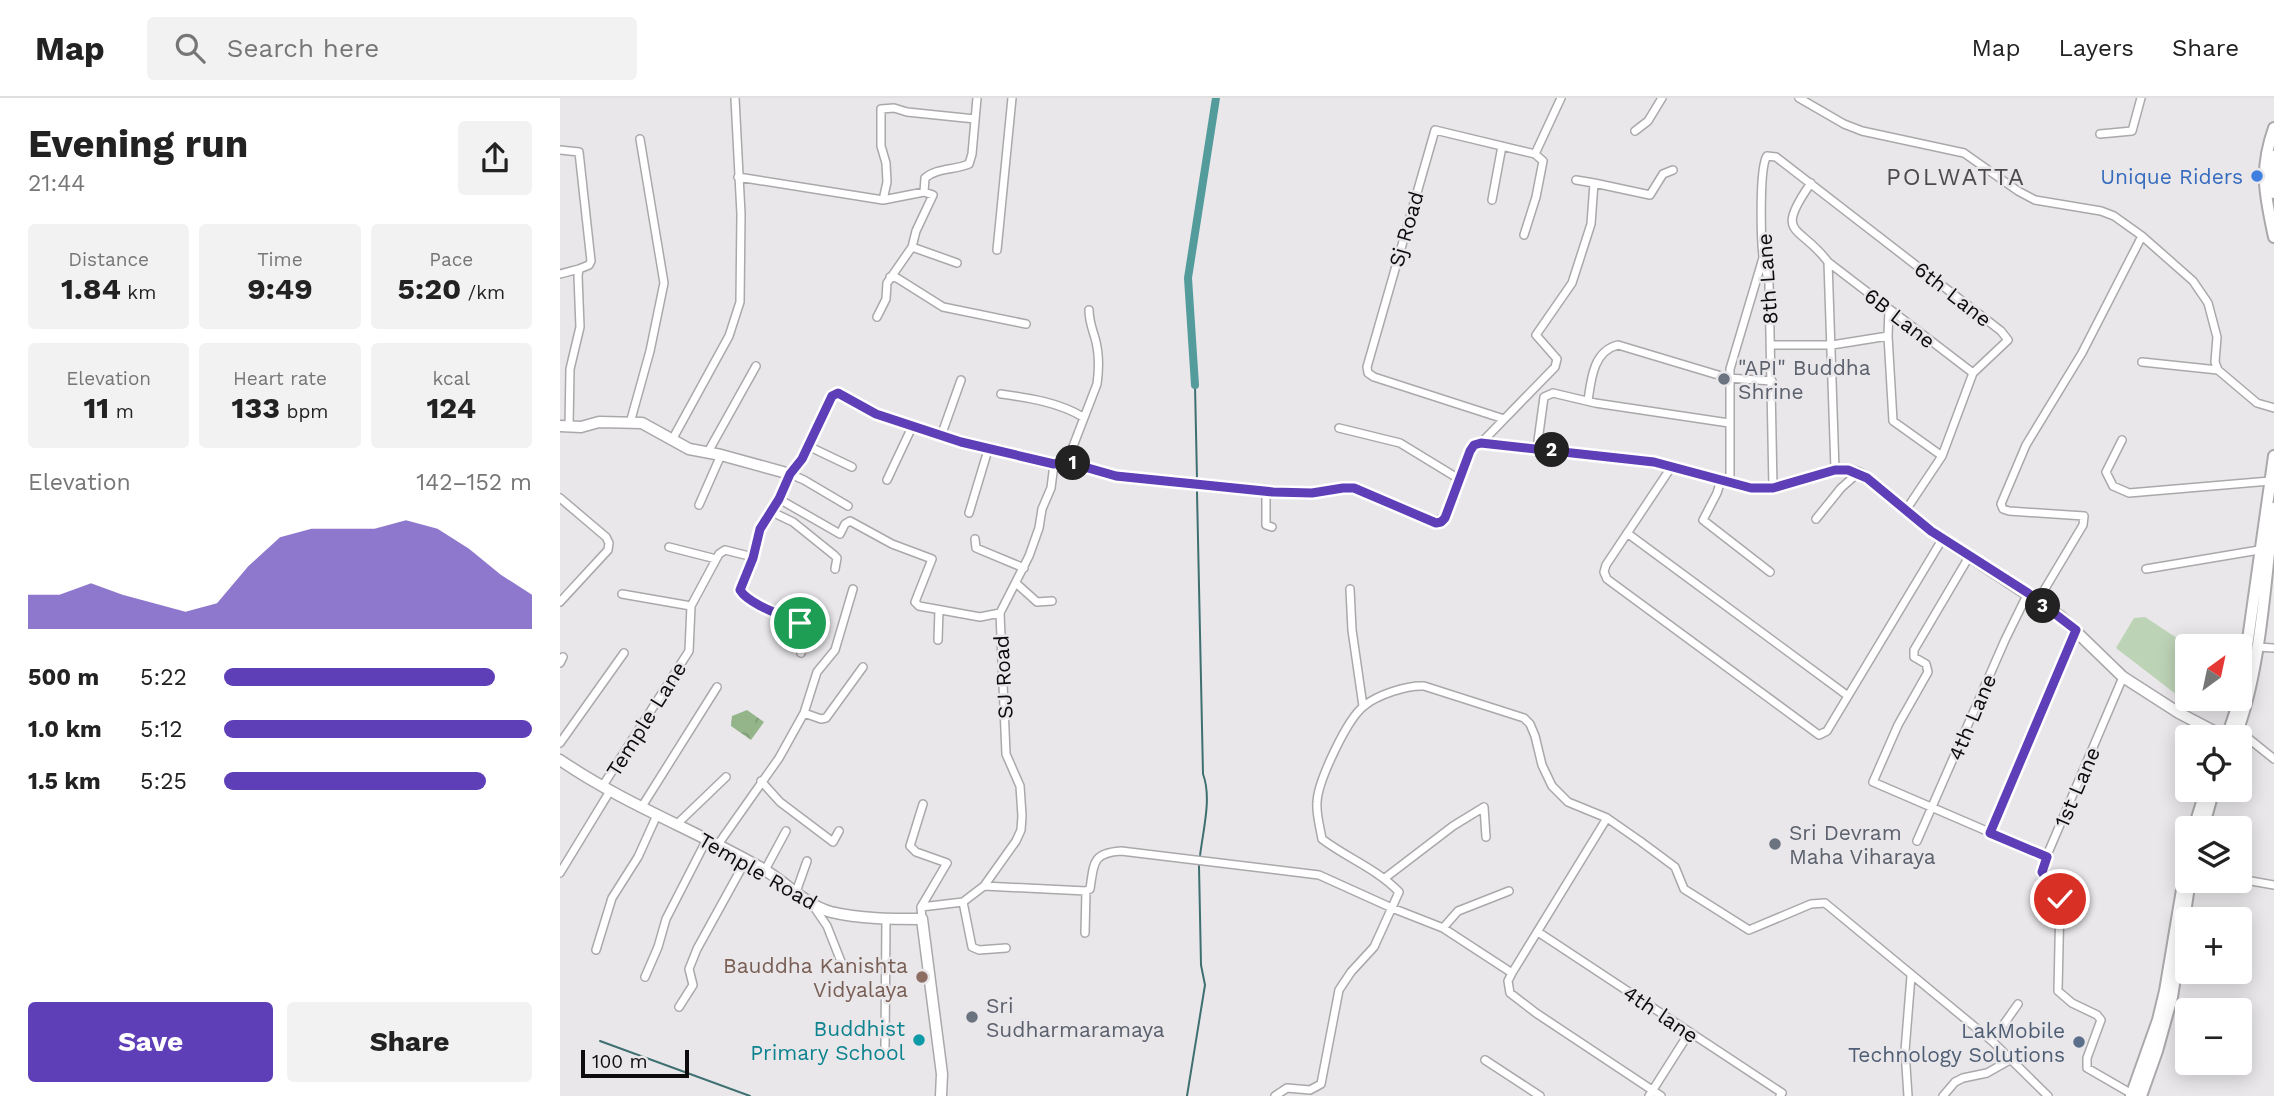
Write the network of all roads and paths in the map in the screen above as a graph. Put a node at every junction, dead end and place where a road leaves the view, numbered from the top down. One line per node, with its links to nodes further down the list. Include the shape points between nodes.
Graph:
1 (736, 98): 19 (street)
2 (977, 98): 8 (street)
3 (1012, 98): 31 (street)
4 (1561, 98): 15 (street)
5 (1662, 98): 10 (street, via 1648,121)
6 (1799, 98): 28 (street, via 1863,131 1964,153 2035,200 2101,211)
7 (2141, 98): 11 (street, via 2132,131)
8 (975, 119): 23 (street, via 969,164 931,173 925,178); 25 (street, via 881,110 887,182)
9 (2274, 128): 29 (main road, via 2264,162)
10 (1635, 131)
11 (2100, 134)
12 (640, 139): 57 (street, via 664,283)
13 (1502, 146): 15 (street, Sj Road); 26 (street); 56 (street, Sj Road, via 1435,130 1367,367 1374,377)
14 (560, 150): 35 (street, via 579,152 591,261)
15 (1535, 154): 27 (street, via 1543,161)
16 (1767, 156): 22 (street, 6th Lane, via 1776,157); 32 (street, 8th Lane, via 1762,163)
17 (2274, 156): 24 (main road)
18 (1673, 170): 21 (street, via 1663,174 1650,195)
19 (738, 177): 25 (street); 63 (street, via 740,302 729,336)
20 (1577, 180): 21 (street)
21 (1594, 183): 56 (street, via 1591,225 1572,283 1536,335 1553,352 1555,367)
22 (1811, 183): 33 (street, 6B Lane, via 1792,220 1803,239); 48 (street, 6th Lane, via 2006,335 2005,345)
23 (924, 192): 25 (street); 30 (street, via 933,195)
24 (2274, 193)
25 (883, 200)
26 (1492, 200)
27 (1524, 235)
28 (2142, 236): 47 (street, via 2193,281 2208,303 2217,337); 116 (street, via 2082,353 2026,445 2001,504 2009,511 2084,516)
29 (2274, 237)
30 (912, 247): 34 (street); 37 (street)
31 (997, 250)
32 (1763, 258): 43 (street, 8th Lane); 49 (street)
33 (1828, 262): 38 (street, 6B Lane); 44 (street)
34 (957, 263)
35 (579, 269): 36 (street); 59 (street, via 580,327)
36 (560, 274)
37 (890, 277): 40 (street); 41 (street, via 943,307)
38 (1889, 309): 42 (street); 48 (street, 6B Lane)
39 (1089, 310): 55 (street, via 1099,372)
40 (877, 317)
41 (1027, 324)
42 (1888, 336): 44 (street); 71 (street, via 1893,421)
43 (1772, 345): 44 (street); 51 (street, 8th Lane)
44 (1832, 345): 77 (street)
45 (2142, 362): 47 (street)
46 (756, 366): 69 (street)
47 (2218, 370): 54 (street, via 2257,403)
48 (1973, 373): 71 (street, 6th Lane)
49 (1728, 378): 51 (street); 53 (street, via 1618,345 1598,359); 58 (street)
50 (961, 380): 62 (street)
51 (1772, 381): 84 (street, 8th Lane)
52 (1001, 394): 55 (street, via 1033,398)
53 (1588, 401): 58 (street); 67 (street, via 1553,393 1544,397)
54 (2274, 408)
55 (1083, 417): 73 (street)
56 (1504, 419): 65 (street)
57 (630, 423): 59 (street); 63 (street, via 650,426)
58 (1729, 423): 83 (street)
59 (564, 427)
60 (912, 428): 62 (street); 66 (street, via 838,393 832,396); 81 (street)
61 (1339, 428): 80 (street, via 1400,443)
62 (941, 436): 68 (street)
63 (672, 440): 69 (street)
64 (2122, 440): 82 (street, via 2106,472 2113,486 2129,493)
65 (1481, 443): 67 (street); 80 (street, via 1470,451)
66 (808, 446): 76 (street); 79 (street)
67 (1537, 448): 75 (street)
68 (988, 450): 74 (street); 93 (street)
69 (708, 452): 70 (street)
70 (721, 455): 79 (street); 88 (street)
71 (1942, 456): 91 (street, 6th Lane)
72 (2274, 456): 82 (main road)
73 (1067, 462): 74 (street); 85 (street, via 1116,476)
74 (1054, 464): 104 (street, SJ Road, via 1051,488)
75 (1672, 466): 83 (street); 96 (street)
76 (852, 467)
77 (1835, 470): 78 (street); 84 (street)
78 (1858, 473): 91 (street); 94 (street)
79 (790, 474): 87 (street); 89 (street)
80 (1459, 479): 85 (street, via 1445,518 1436,523 1354,488 1312,493)
81 (887, 480)
82 (2270, 481): 100 (main road)
83 (1725, 482): 84 (street); 107 (street, via 1703,520)
84 (1773, 488)
85 (1266, 491): 95 (street, via 1266,525)
86 (560, 498): 115 (street, via 609,543 608,550)
87 (779, 499): 92 (street); 118 (street, via 839,534 850,521 932,559 915,602)
88 (699, 505)
89 (848, 506)
90 (2274, 508): 111 (main road)
91 (1906, 510): 97 (street)
92 (772, 512): 102 (street, via 760,529); 105 (street, via 793,522 834,555)
93 (969, 513)
94 (1816, 519)
95 (1272, 527)
96 (1627, 533): 129 (street); 129 (street, via 1606,565 1607,579 1770,701 1819,735 1827,731)
97 (1943, 538): 101 (street); 129 (street)
98 (975, 539): 104 (street, via 976,548)
99 (669, 547): 103 (street)
100 (2259, 550): 106 (street); 122 (main road)
101 (1970, 555): 112 (street); 142 (street, via 1914,650 1914,657 1926,664 1928,672 1872,782)
102 (753, 558): 103 (street, via 725,550); 125 (street, via 741,594 810,632)
103 (716, 559): 117 (street)
104 (1024, 568): 108 (street, SJ Road)
105 (835, 569)
106 (2146, 569)
107 (1770, 572)
108 (1017, 584): 114 (street, via 1037,602); 119 (street, SJ Road)
109 (853, 589): 131 (street, via 835,650 817,672)
110 (1350, 589): 130 (street)
111 (2269, 590): 122 (main road)
112 (2028, 593): 116 (street); 142 (street, 4th Lane)
113 (622, 594): 117 (street)
114 (1052, 601)
115 (560, 602)
116 (2038, 602): 120 (street)
117 (691, 606): 139 (street, Temple Lane, via 689,651)
118 (939, 610): 119 (street, via 980,617); 121 (street)
119 (1000, 613): 161 (street, SJ Road, via 1006,754 1020,786 1022,816 1016,841)
120 (2076, 630): 127 (street); 148 (street)
121 (937, 640)
122 (2252, 646): 123 (street)
123 (2274, 648)
124 (625, 653): 133 (street)
125 (801, 653)
126 (863, 667): 131 (street, via 826,718)
127 (2123, 677): 132 (street); 153 (street, 1st Lane)
128 (717, 687): 141 (street)
129 (1848, 696)
130 (1363, 706): 144 (street, via 1392,692 1424,686 1524,718 1552,786 1568,802); 158 (street, via 1351,721 1319,789 1318,820 1322,839)
131 (804, 713): 138 (street)
132 (2202, 725)
133 (560, 743)
134 (2252, 744): 135 (street)
135 (2274, 759)
136 (562, 765): 139 (street, Temple Road)
137 (726, 777): 145 (street)
138 (761, 781): 147 (street, via 779,802 833,842); 152 (street)
139 (606, 789): 141 (street, Temple Road); 157 (street, Temple Lane)
140 (923, 804): 169 (street, via 910,846 947,863)
141 (641, 808): 143 (street, Temple Road)
142 (1932, 808): 148 (street); 151 (street, 4th Lane)
143 (657, 815): 145 (street, Temple Road); 177 (street, via 612,898)
144 (1607, 818): 174 (street); 180 (street, via 1675,867 1684,889 1749,930 1811,904 1825,903)
145 (676, 825): 150 (street, Temple Road)
146 (786, 831): 156 (street)
147 (839, 831)
148 (1990, 833): 153 (street)
149 (1486, 837): 158 (street, via 1484,807)
150 (706, 841): 152 (street, Temple Road); 181 (street, via 666,919)
151 (1917, 841)
152 (717, 846): 154 (street, Temple Road)
153 (2047, 857): 190 (street, via 2042,872 2060,899 2058,991 2101,1020 2087,1068)
154 (746, 860): 156 (street, Temple Road); 183 (street, via 697,949 689,969 693,985)
155 (807, 861): 164 (street)
156 (765, 870): 164 (street, Temple Road)
157 (560, 873)
158 (1385, 878): 170 (street, via 1399,892)
159 (2252, 880): 160 (street)
160 (2274, 885)
161 (984, 886): 162 (street); 167 (street, SJ Road)
162 (1086, 891): 170 (street, via 1098,856 1121,851 1319,875); 175 (street)
163 (1509, 891): 173 (street, via 1458,911)
164 (796, 892): 168 (street, Temple Road)
165 (2181, 893): 190 (main road, via 2165,991)
166 (2188, 893): 190 (main road, via 2172,997 2157,1051)
167 (962, 902): 169 (street); 176 (street, via 972,947)
168 (812, 904): 171 (street, Temple Road, via 831,912); 178 (street, via 827,926)
169 (921, 907): 172 (street)
170 (1392, 908): 173 (street); 192 (street, via 1374,947 1339,990 1321,1084 1310,1090 1287,1088)
171 (887, 919): 172 (street, Temple Road); 186 (street)
172 (922, 919): 191 (street, via 943,1074)
173 (1443, 928): 179 (street)
174 (1538, 932): 179 (street); 184 (street, 4th lane)
175 (1085, 933)
176 (1006, 947)
177 (596, 950)
178 (844, 970)
179 (1512, 973): 189 (street, via 1510,993)
180 (1911, 976): 185 (street); 196 (street, via 1905,1051)
181 (645, 977)
182 (2018, 1004): 185 (street)
183 (679, 1007)
184 (1689, 1033): 189 (street); 195 (street, 4th lane, via 1782,1093)
185 (1992, 1041): 188 (street)
186 (885, 1049)
187 (1485, 1060): 193 (street)
188 (2010, 1060): 197 (street, via 1987,1073 1955,1082); 198 (street)
189 (1650, 1093): 194 (street)
190 (2134, 1095)
191 (941, 1096)
192 (1275, 1096)
193 (1540, 1096)
194 (1661, 1096)
195 (1780, 1096)
196 (1908, 1096)
197 (1943, 1096)
198 (2048, 1096)

